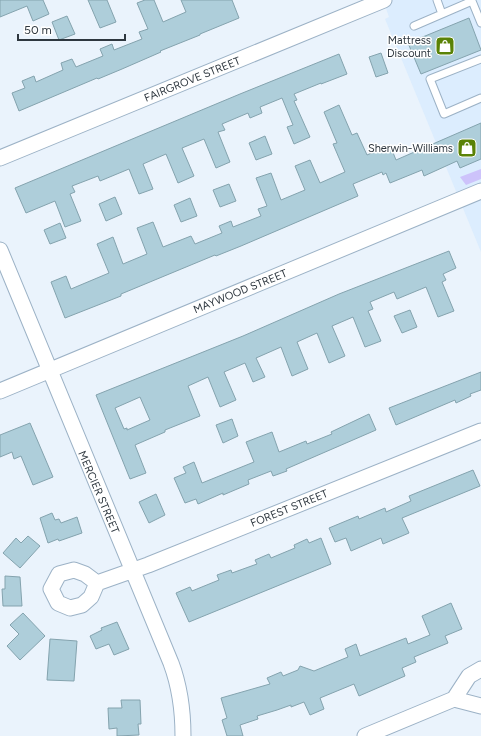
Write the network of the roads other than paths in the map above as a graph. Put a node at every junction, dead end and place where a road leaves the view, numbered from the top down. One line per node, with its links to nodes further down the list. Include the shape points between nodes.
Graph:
1 (384, 0): 8 (street, FAIRGROVE STREET)
2 (436, 0): 3 (lane)
3 (442, 14): 4 (lane, via 472,1); 5 (lane)
4 (481, 23)
5 (414, 26)
6 (481, 59): 7 (lane, via 430,80 444,114)
7 (481, 98)
8 (0, 158)
9 (481, 191): 11 (street, MAYWOOD STREET)
10 (0, 250): 11 (street, MERCIER STREET)
11 (49, 370): 12 (street, MAYWOOD STREET); 14 (street, MERCIER STREET)
12 (0, 391)
13 (481, 431): 14 (street, FOREST STREET)
14 (132, 572): 15 (street, FOREST STREET); 19 (street, MERCIER STREET, via 176,677 183,713)
15 (97, 583)
16 (481, 669): 17 (street, via 469,676)
17 (454, 700): 18 (street); 20 (street)
18 (481, 706)
19 (183, 736)
20 (365, 736)

